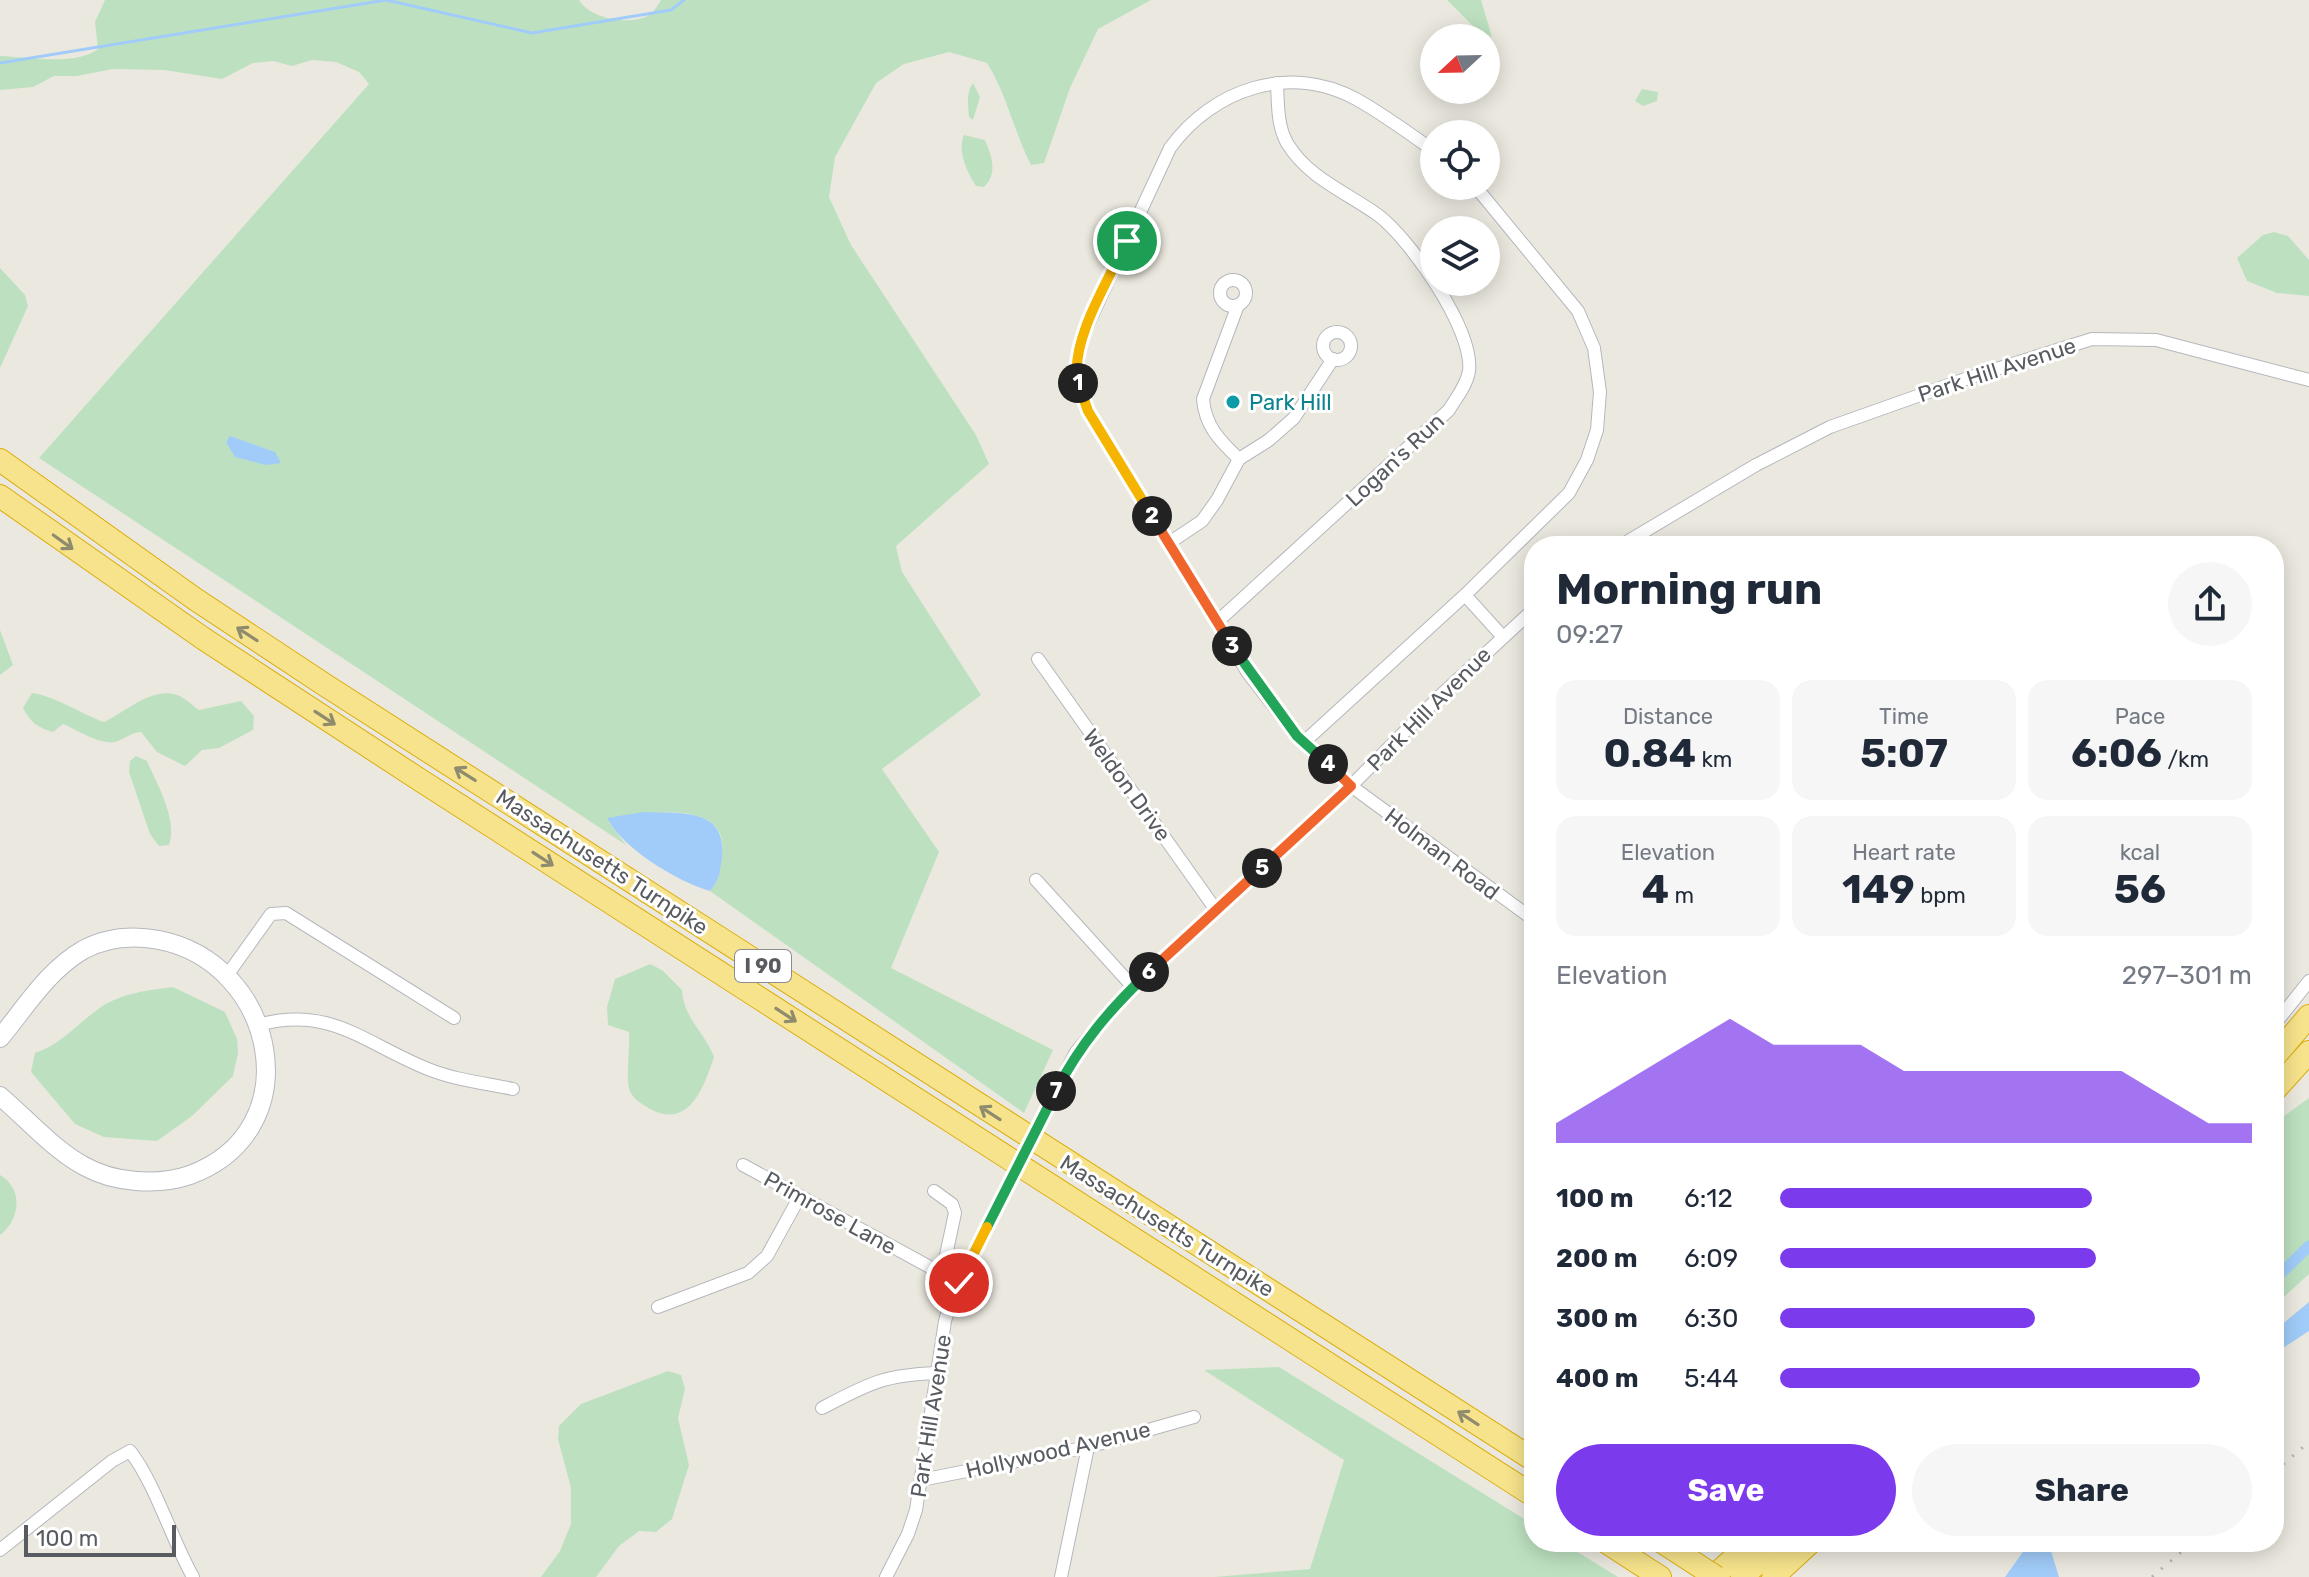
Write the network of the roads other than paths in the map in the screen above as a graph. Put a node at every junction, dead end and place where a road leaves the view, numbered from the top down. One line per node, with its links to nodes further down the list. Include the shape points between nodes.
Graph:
1 (1277, 83): 2 (street, Holman Road, via 1318,84 1354,98); 13 (street, Holman Road, via 1233,93 1188,123 1170,148 1083,335 1076,362 1088,411); 16 (street, Logan's Run, via 1286,141 1322,180 1398,232 1464,335 1469,371 1449,410)
2 (1420, 142)
3 (1487, 200): 10 (street, via 1578,311 1594,348 1600,392 1597,430 1587,460 1569,493)
4 (1238, 305): 7 (street, via 1203,399 1204,415 1217,438)
5 (1333, 359): 7 (street, via 1294,418)
6 (2309, 380): 11 (street, Park Hill Avenue, via 2156,340 2092,339 1830,427)
7 (1239, 459): 13 (street, via 1202,521)
8 (0, 460): 47 (highway, Massachusetts Turnpike / I 90, one-way to 8, via 325,685)
9 (0, 496): 49 (highway, Massachusetts Turnpike / I 90, one-way to 49, via 407,772)
10 (1525, 536)
11 (1637, 536)
12 (1524, 537): 14 (street)
13 (1169, 543): 16 (street, Holman Road)
14 (1465, 595): 17 (street); 19 (street)
15 (1524, 618): 17 (street, Park Hill Avenue)
16 (1217, 622): 19 (street, Holman Road, via 1248,673)
17 (1503, 637): 20 (street, Park Hill Avenue)
18 (1038, 659): 22 (street, Weldon Drive)
19 (1304, 742): 20 (street, Holman Road)
20 (1351, 786): 22 (street, Park Hill Avenue); 23 (street, Holman Road)
21 (1036, 880): 26 (street)
22 (1216, 910): 26 (street, Park Hill Avenue)
23 (1524, 913)
24 (228, 974): 29 (street, via 271,914 283,913); 30 (street); 31 (street, via 175,943 118,937 85,949 57,968)
25 (2309, 981): 27 (street)
26 (1133, 987): 41 (street, Park Hill Avenue, bridge, via 1083,1043)
27 (2284, 1012)
28 (2309, 1016): 32 (highway)
29 (454, 1018)
30 (258, 1025): 35 (street, via 301,1017 327,1022 438,1072); 36 (street, via 267,1069 258,1111 237,1146 186,1176 145,1181 99,1173 66,1154)
31 (0, 1038)
32 (2284, 1045)
33 (2309, 1052): 34 (highway)
34 (2284, 1080)
35 (513, 1089)
36 (0, 1096)
37 (743, 1165): 39 (street, Primrose Lane)
38 (934, 1191): 40 (street, via 952,1204 955,1213)
39 (800, 1196): 40 (street, Primrose Lane); 42 (street, via 767,1256 748,1273)
40 (942, 1274): 41 (street, Primrose Lane)
41 (959, 1283): 43 (street, Park Hill Avenue, via 945,1321)
42 (658, 1307)
43 (936, 1373): 44 (street, via 895,1374); 48 (street, Park Hill Avenue)
44 (822, 1408)
45 (1194, 1417): 46 (street, Hollywood Avenue)
46 (1088, 1447): 48 (street, Hollywood Avenue); 59 (street)
47 (1524, 1454)
48 (921, 1480): 58 (street, Park Hill Avenue, via 912,1524)
49 (1524, 1490)
50 (0, 1550): 57 (street, via 130,1451)
51 (1621, 1552): 56 (highway)
52 (1677, 1552): 60 (highway, bridge)
53 (1741, 1552): 60 (highway)
54 (1771, 1552): 61 (highway)
55 (1800, 1552): 62 (highway)
56 (1657, 1575)
57 (193, 1577)
58 (886, 1577)
59 (1061, 1577)
60 (1715, 1577)
61 (1742, 1577)
62 (1773, 1577)

